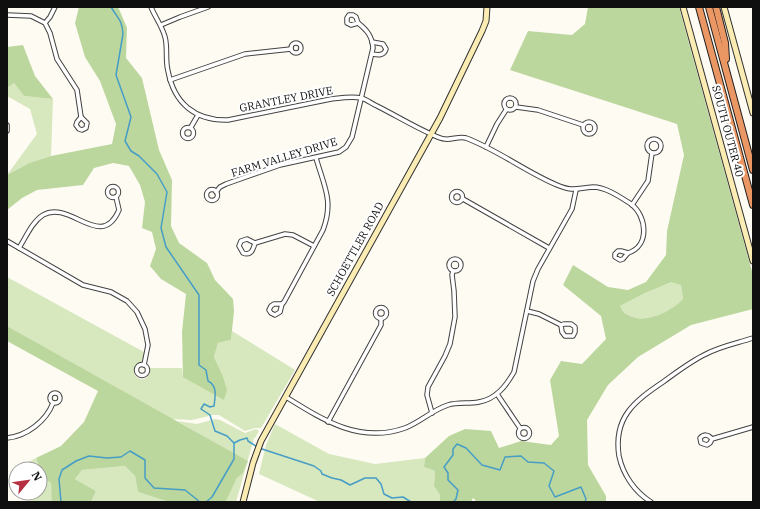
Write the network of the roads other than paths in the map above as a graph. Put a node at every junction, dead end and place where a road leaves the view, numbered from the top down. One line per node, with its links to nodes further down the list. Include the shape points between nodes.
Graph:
1 (55, 7): 11 (street)
2 (151, 7): 13 (street, GRANTLEY DRIVE)
3 (208, 7): 13 (street)
4 (487, 7): 29 (street, SCHOETTLER ROAD, via 482,31)
5 (683, 7): 46 (street, SOUTH OUTER 40)
6 (699, 7): 38 (highway)
7 (709, 7): 17 (highway)
8 (716, 7): 17 (highway, via 725,44)
9 (724, 7): 22 (street)
10 (7, 15): 11 (street, via 31,16)
11 (45, 23): 24 (street, via 57,59 77,90)
12 (358, 23): 14 (street, via 368,32)
13 (161, 25): 18 (street, GRANTLEY DRIVE)
14 (372, 42): 16 (street, FARM VALLEY DRIVE); 16 (street, via 383,44 386,49 382,55)
15 (291, 49): 18 (street, via 245,54)
16 (372, 54): 19 (street, FARM VALLEY DRIVE)
17 (727, 74): 33 (highway)
18 (170, 80): 23 (street, GRANTLEY DRIVE, via 177,96 186,107)
19 (361, 98): 23 (street, GRANTLEY DRIVE, via 331,99 228,120); 29 (street, GRANTLEY DRIVE); 32 (street, FARM VALLEY DRIVE, via 349,143 339,152)
20 (516, 107): 21 (street); 21 (street, via 515,100 508,98 504,102); 26 (street, via 538,110)
21 (506, 110): 30 (street)
22 (753, 113)
23 (198, 115): 27 (street)
24 (81, 117)
25 (7, 125): 28 (street)
26 (583, 125)
27 (191, 127)
28 (7, 131)
29 (430, 134): 30 (street, GRANTLEY DRIVE, via 445,139 466,138); 55 (street, SCHOETTLER ROAD)
30 (486, 147): 34 (street, GRANTLEY DRIVE, via 556,185)
31 (652, 153): 39 (street, via 648,181)
32 (316, 158): 35 (street, FARM VALLEY DRIVE, via 267,169 226,184); 42 (street, via 329,205 327,220)
33 (753, 170)
34 (576, 190): 39 (street, GRANTLEY DRIVE, via 593,187 602,189 614,193); 44 (street, via 572,209)
35 (216, 192)
36 (116, 198): 43 (street, via 119,210 114,219 106,225 92,226 64,213 50,213 42,216 33,225)
37 (462, 199): 44 (street)
38 (753, 204)
39 (632, 205): 45 (street, GRANTLEY DRIVE, via 642,217 644,234 641,242)
40 (7, 241): 43 (street)
41 (255, 243): 41 (street, via 249,239 243,240 240,248 243,253 249,253 254,249); 42 (street, via 284,234 293,234)
42 (314, 246): 48 (street)
43 (19, 248): 53 (street, via 83,285 111,292 127,301 137,312 145,329 148,345)
44 (549, 248): 49 (street, via 533,281)
45 (628, 253)
46 (753, 261)
47 (453, 272): 57 (street, via 455,317 450,344 428,388 427,395)
48 (282, 304)
49 (528, 311): 51 (street); 54 (street, via 514,372)
50 (382, 319): 58 (street)
51 (561, 325): 51 (street, via 565,336 570,337 574,334 573,326)
52 (753, 338): 64 (street, via 697,358 638,400 625,416 619,437 618,452 621,464 633,487)
53 (144, 365)
54 (497, 394): 57 (street, via 479,402 448,405); 59 (street)
55 (286, 397): 58 (street); 63 (street, SCHOETTLER ROAD, via 265,433 253,463)
56 (53, 403): 61 (street, via 50,411 36,425 20,435)
57 (432, 413): 58 (street, via 394,432 356,431)
58 (328, 422)
59 (520, 428)
60 (753, 428): 62 (street)
61 (7, 438)
62 (712, 439)
63 (243, 502)
64 (651, 502)

